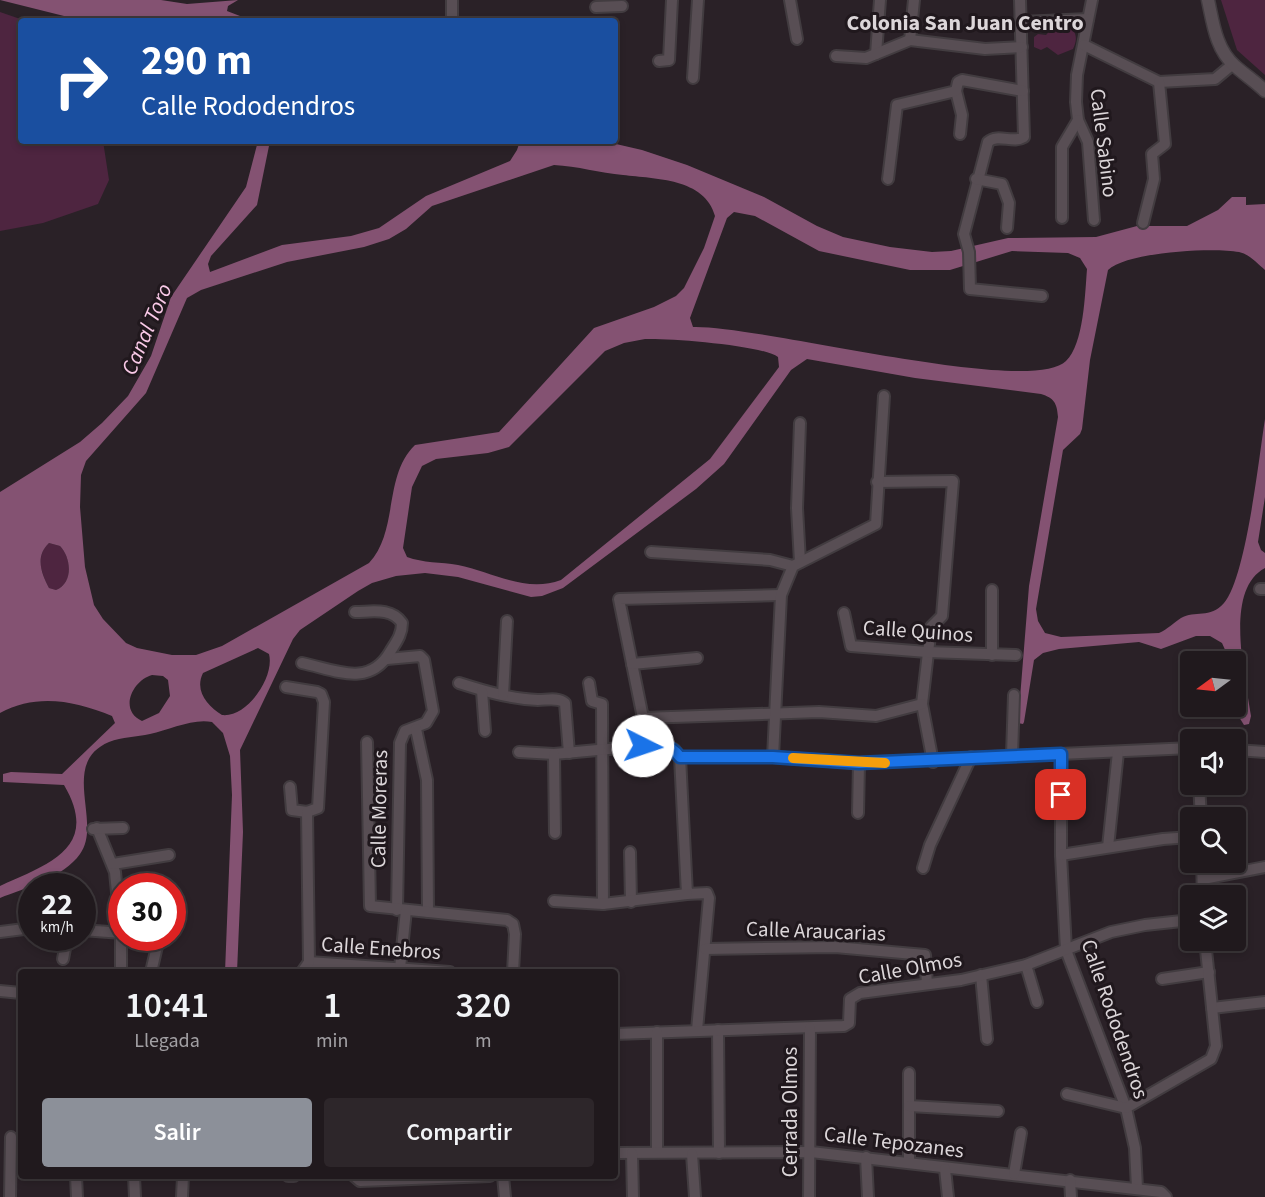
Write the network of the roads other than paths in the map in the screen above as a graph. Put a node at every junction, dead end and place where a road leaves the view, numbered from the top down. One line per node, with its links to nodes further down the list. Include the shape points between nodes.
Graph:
1 (452, 0): 13 (street)
2 (672, 0): 22 (street, via 669,60)
3 (698, 0): 24 (street)
4 (790, 0): 16 (street)
5 (880, 0): 20 (street)
6 (914, 0): 17 (street)
7 (1020, 0): 15 (street)
8 (1092, 0): 14 (street, Calle Sabino)
9 (1208, 0): 23 (street, via 1218,40)
10 (609, 3): 11 (street); 12 (street)
11 (622, 6)
12 (596, 7)
13 (452, 18)
14 (1088, 19): 15 (street); 18 (street, Calle Sabino)
15 (1022, 22): 19 (street)
16 (797, 39)
17 (910, 40): 19 (street, via 985,49); 20 (street)
18 (1084, 45): 25 (street); 29 (street, Calle Sabino, via 1077,75)
19 (1022, 47): 27 (street)
20 (876, 54): 21 (street, via 866,58)
21 (836, 56)
22 (659, 61)
23 (1233, 64): 25 (street, via 1215,79); 28 (street)
24 (693, 78)
25 (1159, 82): 35 (street, via 1165,144 1152,154 1154,178)
26 (956, 91): 27 (street, via 962,80); 30 (street, via 962,116); 31 (street, via 897,105)
27 (1023, 91): 32 (street, via 1024,137 990,139)
28 (1265, 91)
29 (1078, 120): 33 (street, via 1062,147); 34 (street, Calle Sabino, via 1088,142)
30 (960, 134)
31 (888, 179)
32 (976, 179): 36 (street, via 1002,184 1009,203); 37 (street, via 964,234 969,252 970,289)
33 (1062, 218)
34 (1094, 220)
35 (1143, 223)
36 (1007, 228)
37 (1042, 296)
38 (885, 396): 40 (street)
39 (801, 423): 42 (street)
40 (877, 482): 42 (street, via 876,524); 48 (street, via 953,481 942,616 931,627)
41 (651, 552): 42 (street)
42 (797, 564): 44 (street)
43 (992, 590): 49 (street)
44 (781, 595): 54 (street, via 619,599); 62 (street)
45 (355, 612): 52 (street, via 383,611 402,623)
46 (844, 613): 48 (street, Calle Quinos, via 851,646)
47 (507, 621): 59 (street)
48 (927, 652): 49 (street, Calle Quinos); 61 (street)
49 (992, 655): 50 (street, Calle Quinos)
50 (1016, 655)
51 (697, 658): 54 (street)
52 (387, 659): 53 (street, via 378,669 357,674); 63 (street, Calle Moreras, via 420,656 424,660 433,711 432,717)
53 (302, 663)
54 (632, 664): 62 (street, via 643,718)
55 (459, 683): 58 (street)
56 (589, 683): 67 (street, via 592,701 602,704)
57 (286, 687): 82 (street, via 317,692 324,702 320,801 318,807)
58 (482, 691): 59 (street); 64 (street)
59 (503, 695): 72 (street, via 566,703)
60 (1014, 695): 75 (street)
61 (922, 704): 62 (street, via 876,716 819,712); 79 (street)
62 (774, 715): 77 (street)
63 (416, 729): 102 (street, Calle Moreras, via 405,731 400,743); 103 (street, via 427,780)
64 (485, 731)
65 (368, 742): 102 (street, via 370,906)
66 (1180, 749): 70 (street)
67 (602, 750): 72 (street); 76 (street, via 663,744); 101 (street)
68 (1246, 751): 71 (street)
69 (519, 752): 73 (street)
70 (1118, 752): 74 (street); 87 (street)
71 (1265, 752)
72 (569, 753): 73 (street)
73 (554, 754): 85 (street)
74 (1061, 754): 75 (street); 90 (street, Calle Rododendros)
75 (1012, 755): 78 (street)
76 (680, 757): 77 (street); 98 (street)
77 (773, 757): 80 (street)
78 (971, 757): 79 (street); 93 (street)
79 (933, 762): 80 (street)
80 (859, 763): 83 (street)
81 (290, 787): 82 (street, via 290,808)
82 (307, 812): 115 (street)
83 (858, 813)
84 (123, 828): 91 (street, via 94,829)
85 (555, 833)
86 (1180, 838): 87 (street)
87 (1108, 847): 90 (street)
88 (630, 852): 100 (street)
89 (169, 855): 91 (street)
90 (1061, 855): 108 (street, Calle Rododendros)
91 (113, 864): 94 (street)
92 (1265, 867): 96 (street)
93 (923, 868)
94 (114, 873)
95 (1203, 873): 96 (street)
96 (1203, 879): 97 (street)
97 (1203, 885)
98 (687, 894): 100 (street); 107 (street, via 707,893 709,898)
99 (554, 901): 101 (street)
100 (631, 902): 101 (street)
101 (603, 904)
102 (401, 910): 103 (street); 116 (street)
103 (428, 912): 120 (street, via 481,915 513,924)
104 (1180, 921): 108 (street, Calle Olmos, via 1111,932)
105 (18, 930): 106 (street)
106 (0, 932)
107 (705, 949): 124 (street, Calle Araucarias, via 835,947 925,955); 131 (street)
108 (1066, 950): 114 (street, Calle Olmos); 139 (street, Calle Rododendros)
109 (65, 951): 113 (street)
110 (121, 951): 117 (street)
111 (156, 951): 118 (street)
112 (1206, 951): 121 (street)
113 (63, 959)
114 (1026, 965): 122 (street, Calle Olmos); 127 (street)
115 (305, 967): 116 (street, Calle Enebros)
116 (400, 968): 119 (street, Calle Enebros)
117 (121, 969)
118 (152, 969)
119 (412, 969)
120 (513, 969)
121 (1209, 972): 123 (street); 129 (street)
122 (981, 975): 124 (street, Calle Olmos); 135 (street)
123 (1162, 979)
124 (927, 984): 130 (street, Calle Olmos, via 860,993 850,999 849,1023)
125 (0, 991): 126 (street)
126 (18, 993)
127 (1037, 1002)
128 (1265, 1002): 129 (street)
129 (1212, 1008): 139 (street, via 1215,1054)
130 (810, 1028): 132 (street, Calle Olmos); 145 (street, Cerrada Olmos)
131 (697, 1030): 132 (street, Calle Olmos); 133 (street, Calle Olmos)
132 (718, 1030): 148 (street)
133 (657, 1032): 134 (street, Calle Olmos); 143 (street)
134 (618, 1034)
135 (987, 1039)
136 (909, 1073): 138 (street)
137 (1067, 1094): 139 (street)
138 (909, 1106): 140 (street); 150 (street)
139 (1126, 1108): 160 (street, Calle Rododendros, via 1136,1149)
140 (998, 1111)
141 (1021, 1133): 152 (street)
142 (11, 1137): 161 (street)
143 (657, 1151): 146 (street, Calle Tepozanes); 147 (street, Calle Tepozanes)
144 (618, 1152): 146 (street, Calle Tepozanes)
145 (811, 1152): 148 (street, Calle Tepozanes); 149 (street, Calle Tepozanes); 168 (street, Cerrada Olmos)
146 (632, 1153): 166 (street)
147 (693, 1154): 148 (street, Calle Tepozanes); 167 (street)
148 (719, 1154)
149 (866, 1157): 150 (street, Calle Tepozanes); 169 (street)
150 (909, 1162): 151 (street, Calle Tepozanes)
151 (945, 1169): 152 (street, Calle Tepozanes); 170 (street)
152 (1014, 1174): 159 (street, Calle Tepozanes)
153 (76, 1179): 162 (street)
154 (134, 1179): 163 (street)
155 (183, 1179): 164 (street)
156 (358, 1179): 157 (street)
157 (412, 1179)
158 (503, 1179): 165 (street)
159 (1070, 1180): 160 (street, Calle Tepozanes); 171 (street)
160 (1137, 1188): 172 (street, Calle Tepozanes, via 1161,1192)
161 (10, 1197)
162 (77, 1197)
163 (135, 1197)
164 (182, 1197)
165 (505, 1197)
166 (633, 1197)
167 (695, 1197)
168 (809, 1197)
169 (868, 1197)
170 (948, 1197)
171 (1071, 1197)
172 (1167, 1197)

